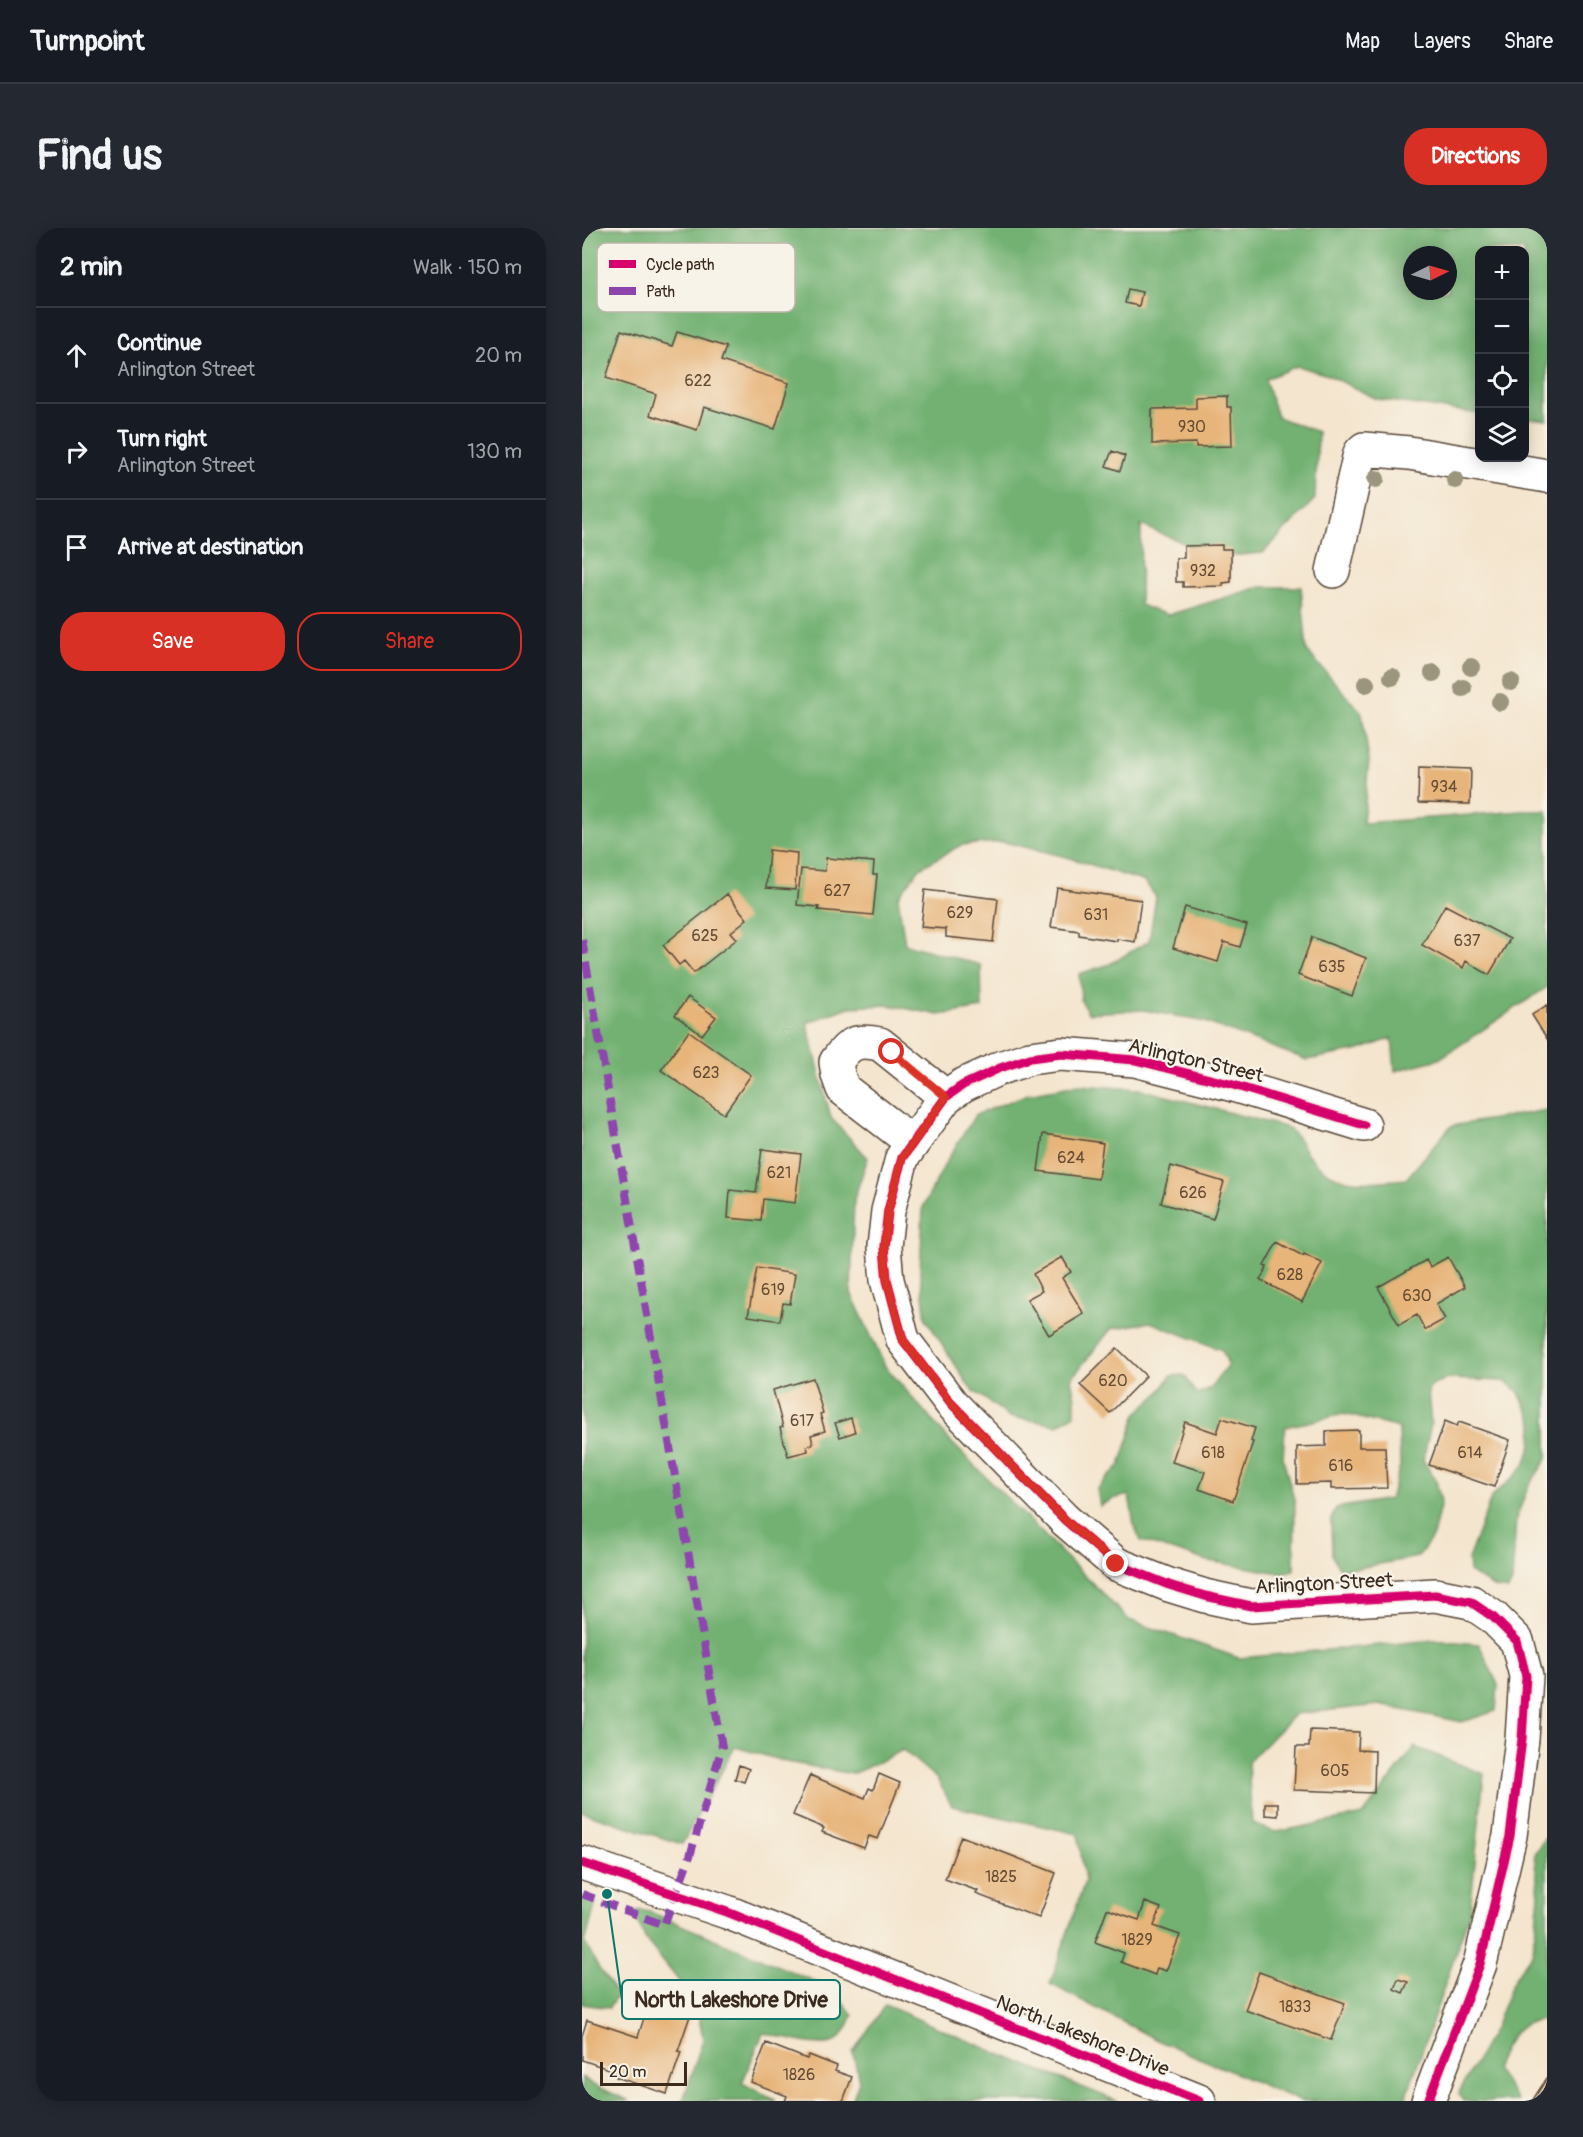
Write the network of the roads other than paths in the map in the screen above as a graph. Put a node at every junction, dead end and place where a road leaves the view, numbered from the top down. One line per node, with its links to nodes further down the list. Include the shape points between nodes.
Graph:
1 (1547, 476): 2 (street, via 1364,449)
2 (1333, 571)
3 (946, 1097): 4 (street, Arlington Street, via 1000,1068 1030,1058 1061,1054 1135,1060); 5 (street, Arlington Street); 5 (street, via 880,1044 866,1041 844,1050 836,1062 843,1089)
4 (1364, 1125)
5 (913, 1143): 8 (street, Arlington Street, via 902,1158 888,1211 884,1247 887,1280 903,1340 951,1403 1065,1520 1116,1564 1169,1586 1251,1606 1435,1595 1471,1602 1517,1641 1526,1676 1510,1836 1480,1964)
6 (582, 1863): 7 (street, North Lakeshore Drive, via 727,1912)
7 (1199, 2101)
8 (1428, 2101)

